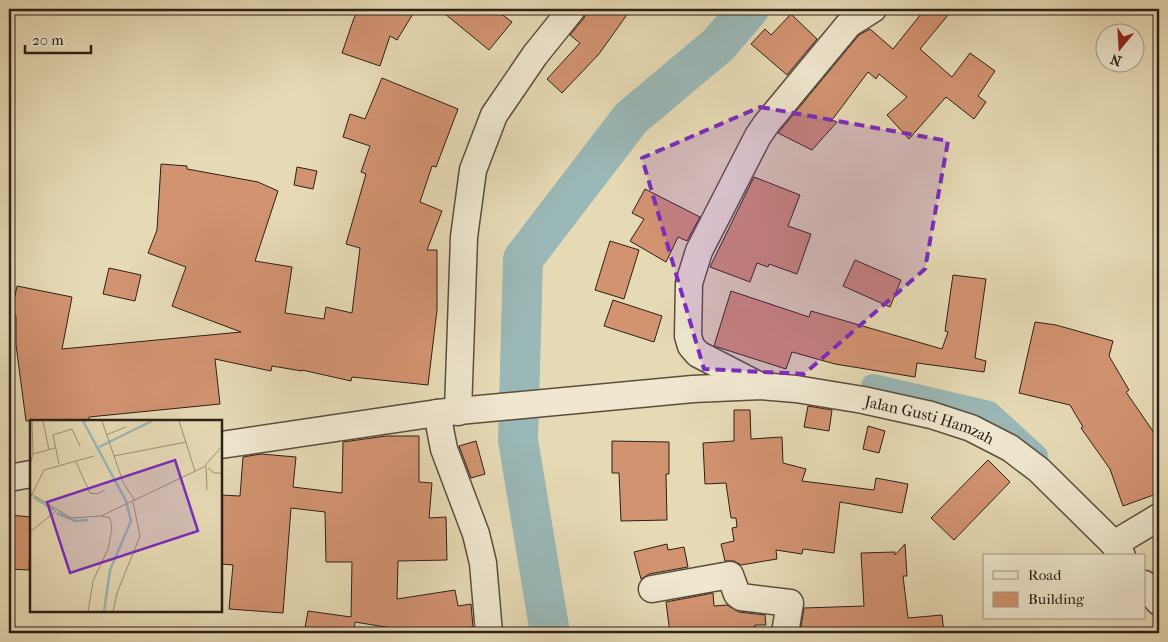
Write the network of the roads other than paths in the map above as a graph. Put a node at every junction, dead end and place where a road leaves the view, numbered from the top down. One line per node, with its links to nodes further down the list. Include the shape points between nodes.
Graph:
1 (572, 9): 4 (street, via 535,55 494,115 473,170 464,237)
2 (873, 9): 3 (street, via 849,24 786,97 758,136 698,252 689,283 688,336 691,346 698,354)
3 (761, 386): 4 (street, Jalan Gusti Hamzah, via 693,389); 9 (street, Jalan Gusti Hamzah, via 863,400 931,415 970,428 1010,448 1039,470)
4 (455, 412): 5 (street, Jalan Gusti Hamzah); 13 (street, via 444,449 476,534 483,562)
5 (222, 445)
6 (30, 474): 7 (street)
7 (9, 478)
8 (1159, 517): 9 (street)
9 (1118, 550)
10 (1146, 586): 12 (street)
11 (652, 590): 14 (street, via 730,575 741,597 790,603)
12 (1159, 602)
13 (489, 633)
14 (785, 633)

